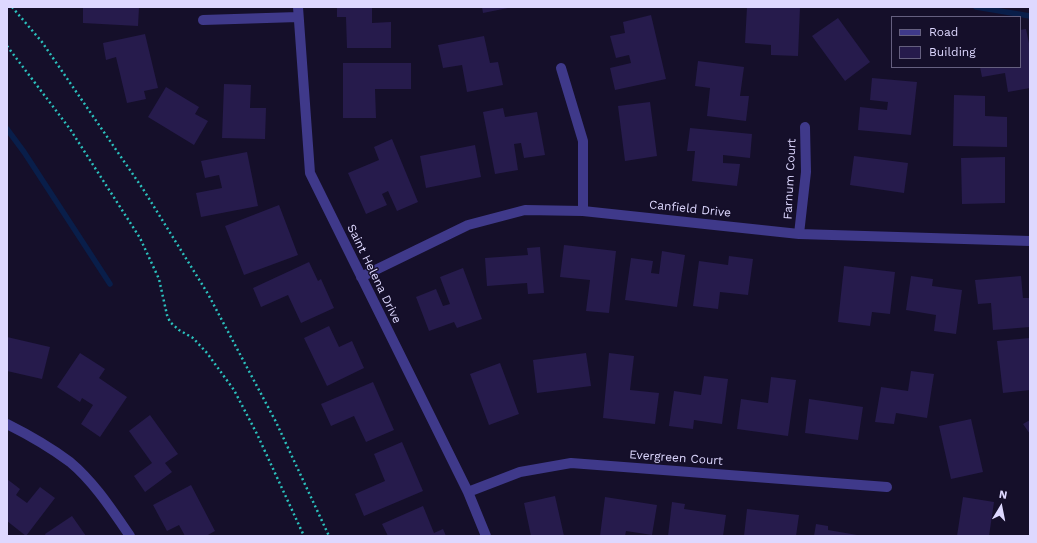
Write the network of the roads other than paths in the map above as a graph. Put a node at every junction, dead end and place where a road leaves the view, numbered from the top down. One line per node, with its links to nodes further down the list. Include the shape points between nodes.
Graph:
1 (298, 7): 2 (street, Saint Helena Drive)
2 (298, 18): 3 (street); 9 (street, Saint Helena Drive, via 310,173)
3 (203, 20)
4 (561, 68): 6 (street, via 583,141)
5 (805, 127): 7 (street, Farnum Court, via 806,172)
6 (583, 211): 7 (street, Canfield Drive); 9 (street, Canfield Drive, via 525,210 468,225)
7 (799, 234): 8 (street, Canfield Drive)
8 (1030, 241)
9 (361, 277): 12 (street, Saint Helena Drive)
10 (7, 424): 13 (street, via 38,440 71,463 106,501)
11 (887, 487): 12 (street, Evergreen Court, via 571,463 520,472)
12 (468, 492): 14 (street, Saint Helena Drive)
13 (130, 536)
14 (486, 536)

